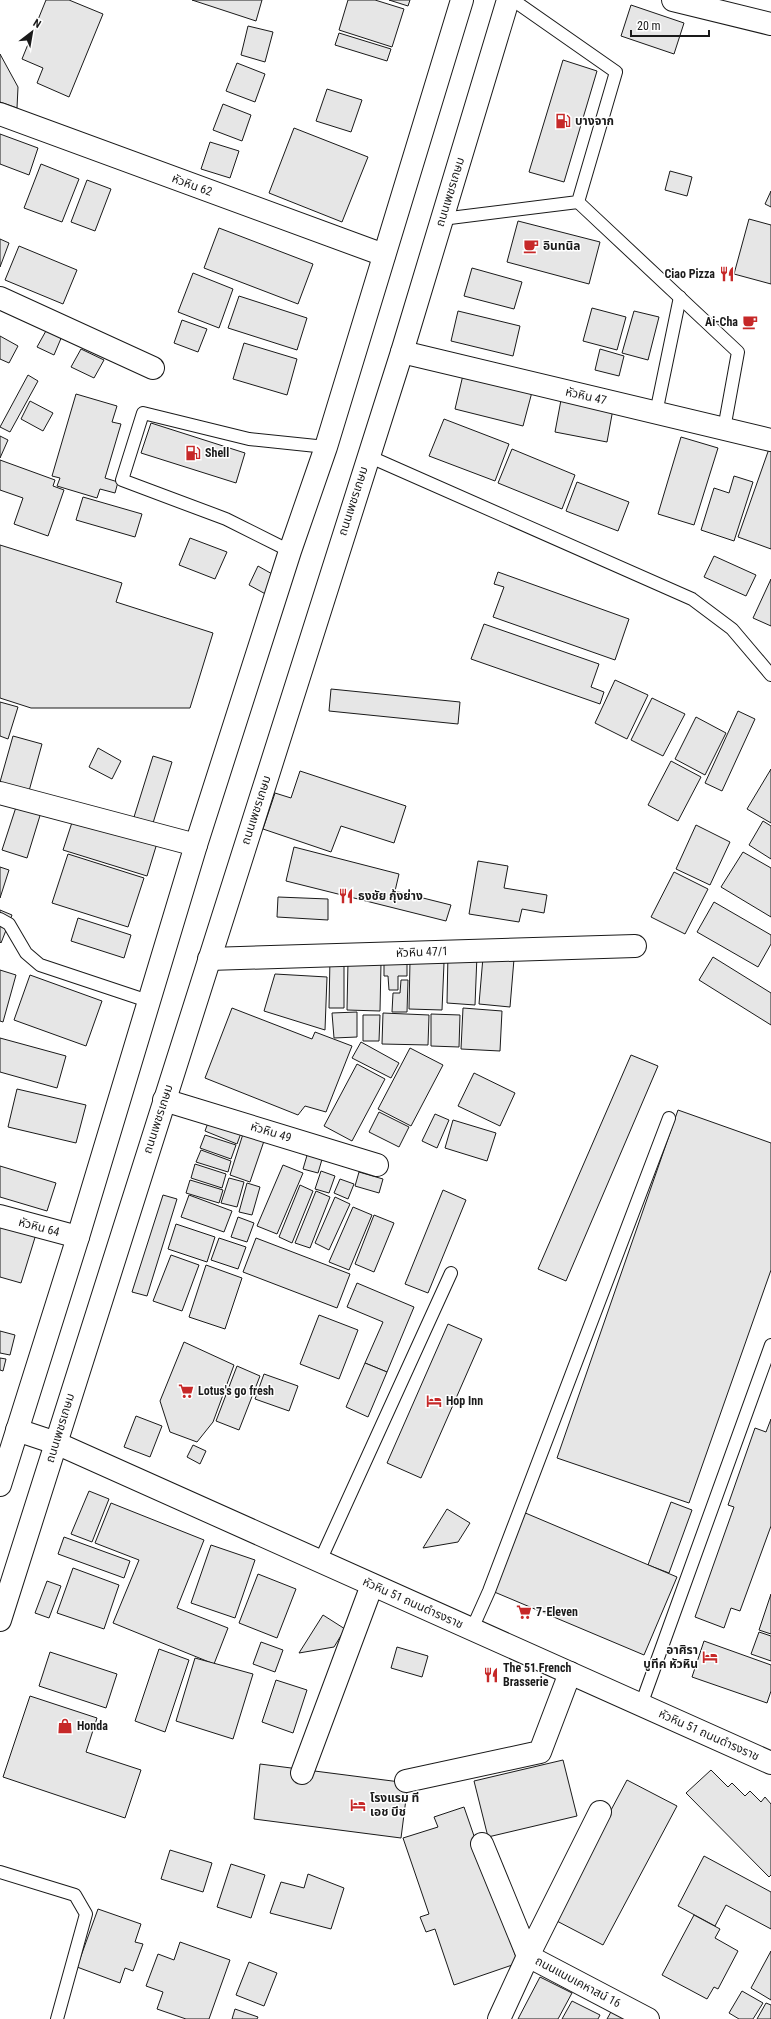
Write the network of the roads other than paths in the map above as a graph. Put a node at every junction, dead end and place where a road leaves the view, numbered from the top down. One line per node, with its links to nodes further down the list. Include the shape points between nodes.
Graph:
1 (462, 0): 9 (street)
2 (508, 0): 8 (street, ถนนเพชรเกษม)
3 (513, 0): 7 (lane, via 616,72)
4 (673, 0): 5 (street)
5 (771, 24)
6 (0, 114): 9 (street, หัวหิน 62)
7 (578, 202): 8 (lane); 10 (lane)
8 (442, 219): 12 (street, ถนนเพชรเกษม)
9 (384, 255): 17 (street)
10 (680, 297): 14 (lane); 15 (lane, via 738,352)
11 (0, 298): 13 (street)
12 (402, 352): 14 (street, หัวหิน 47); 18 (street, ถนนเพชรเกษม)
13 (153, 368)
14 (656, 413): 15 (street, หัวหิน 47)
15 (724, 430): 16 (street, หัวหิน 47)
16 (771, 440)
17 (326, 447): 19 (street); 19 (lane, via 249,440 143,413 122,480 226,519)
18 (368, 456): 20 (lane, via 692,599 732,629); 25 (street, ถนนเพชรเกษม)
19 (290, 551): 22 (street)
20 (771, 675)
21 (0, 793): 22 (street)
22 (196, 845): 26 (street)
23 (0, 919): 26 (lane, via 9,924 26,953 40,965)
24 (635, 946): 25 (street, หัวหิน 47/1)
25 (209, 959): 27 (street, ถนนเพชรเกษม)
26 (148, 1001): 31 (street)
27 (164, 1100): 29 (street, หัวหิน 49); 35 (street, ถนนเพชรเกษม)
28 (669, 1118): 40 (lane, via 492,1584)
29 (377, 1165)
30 (0, 1216): 31 (street, หัวหิน 64)
31 (78, 1237): 34 (street)
32 (451, 1272): 37 (lane)
33 (771, 1345): 42 (lane)
34 (18, 1430): 35 (street, หัวหิน 51 ถนนดำรงราช); 36 (street)
35 (56, 1443): 37 (street, หัวหิน 51 ถนนดำรงราช); 39 (street, ถนนเพชรเกษม)
36 (0, 1485)
37 (320, 1561): 38 (street, หัวหิน 51 ถนนดำรงราช)
38 (372, 1585): 40 (street, หัวหิน 51 ถนนดำรงราช); 44 (street)
39 (0, 1620)
40 (472, 1629): 41 (street, หัวหิน 51 ถนนดำรงราช)
41 (570, 1673): 42 (street, หัวหิน 51 ถนนดำรงราช); 45 (street, via 540,1752)
42 (642, 1705): 43 (street, หัวหิน 51 ถนนดำรงราช)
43 (771, 1763)
44 (302, 1773)
45 (406, 1781)
46 (600, 1812): 49 (street)
47 (482, 1844): 49 (street)
48 (0, 1872): 50 (lane, via 75,1895 86,1914)
49 (528, 1956): 51 (street); 52 (street, ถนนแนบเคหาสน์ 16)
50 (57, 2019)
51 (499, 2019)
52 (648, 2019)

